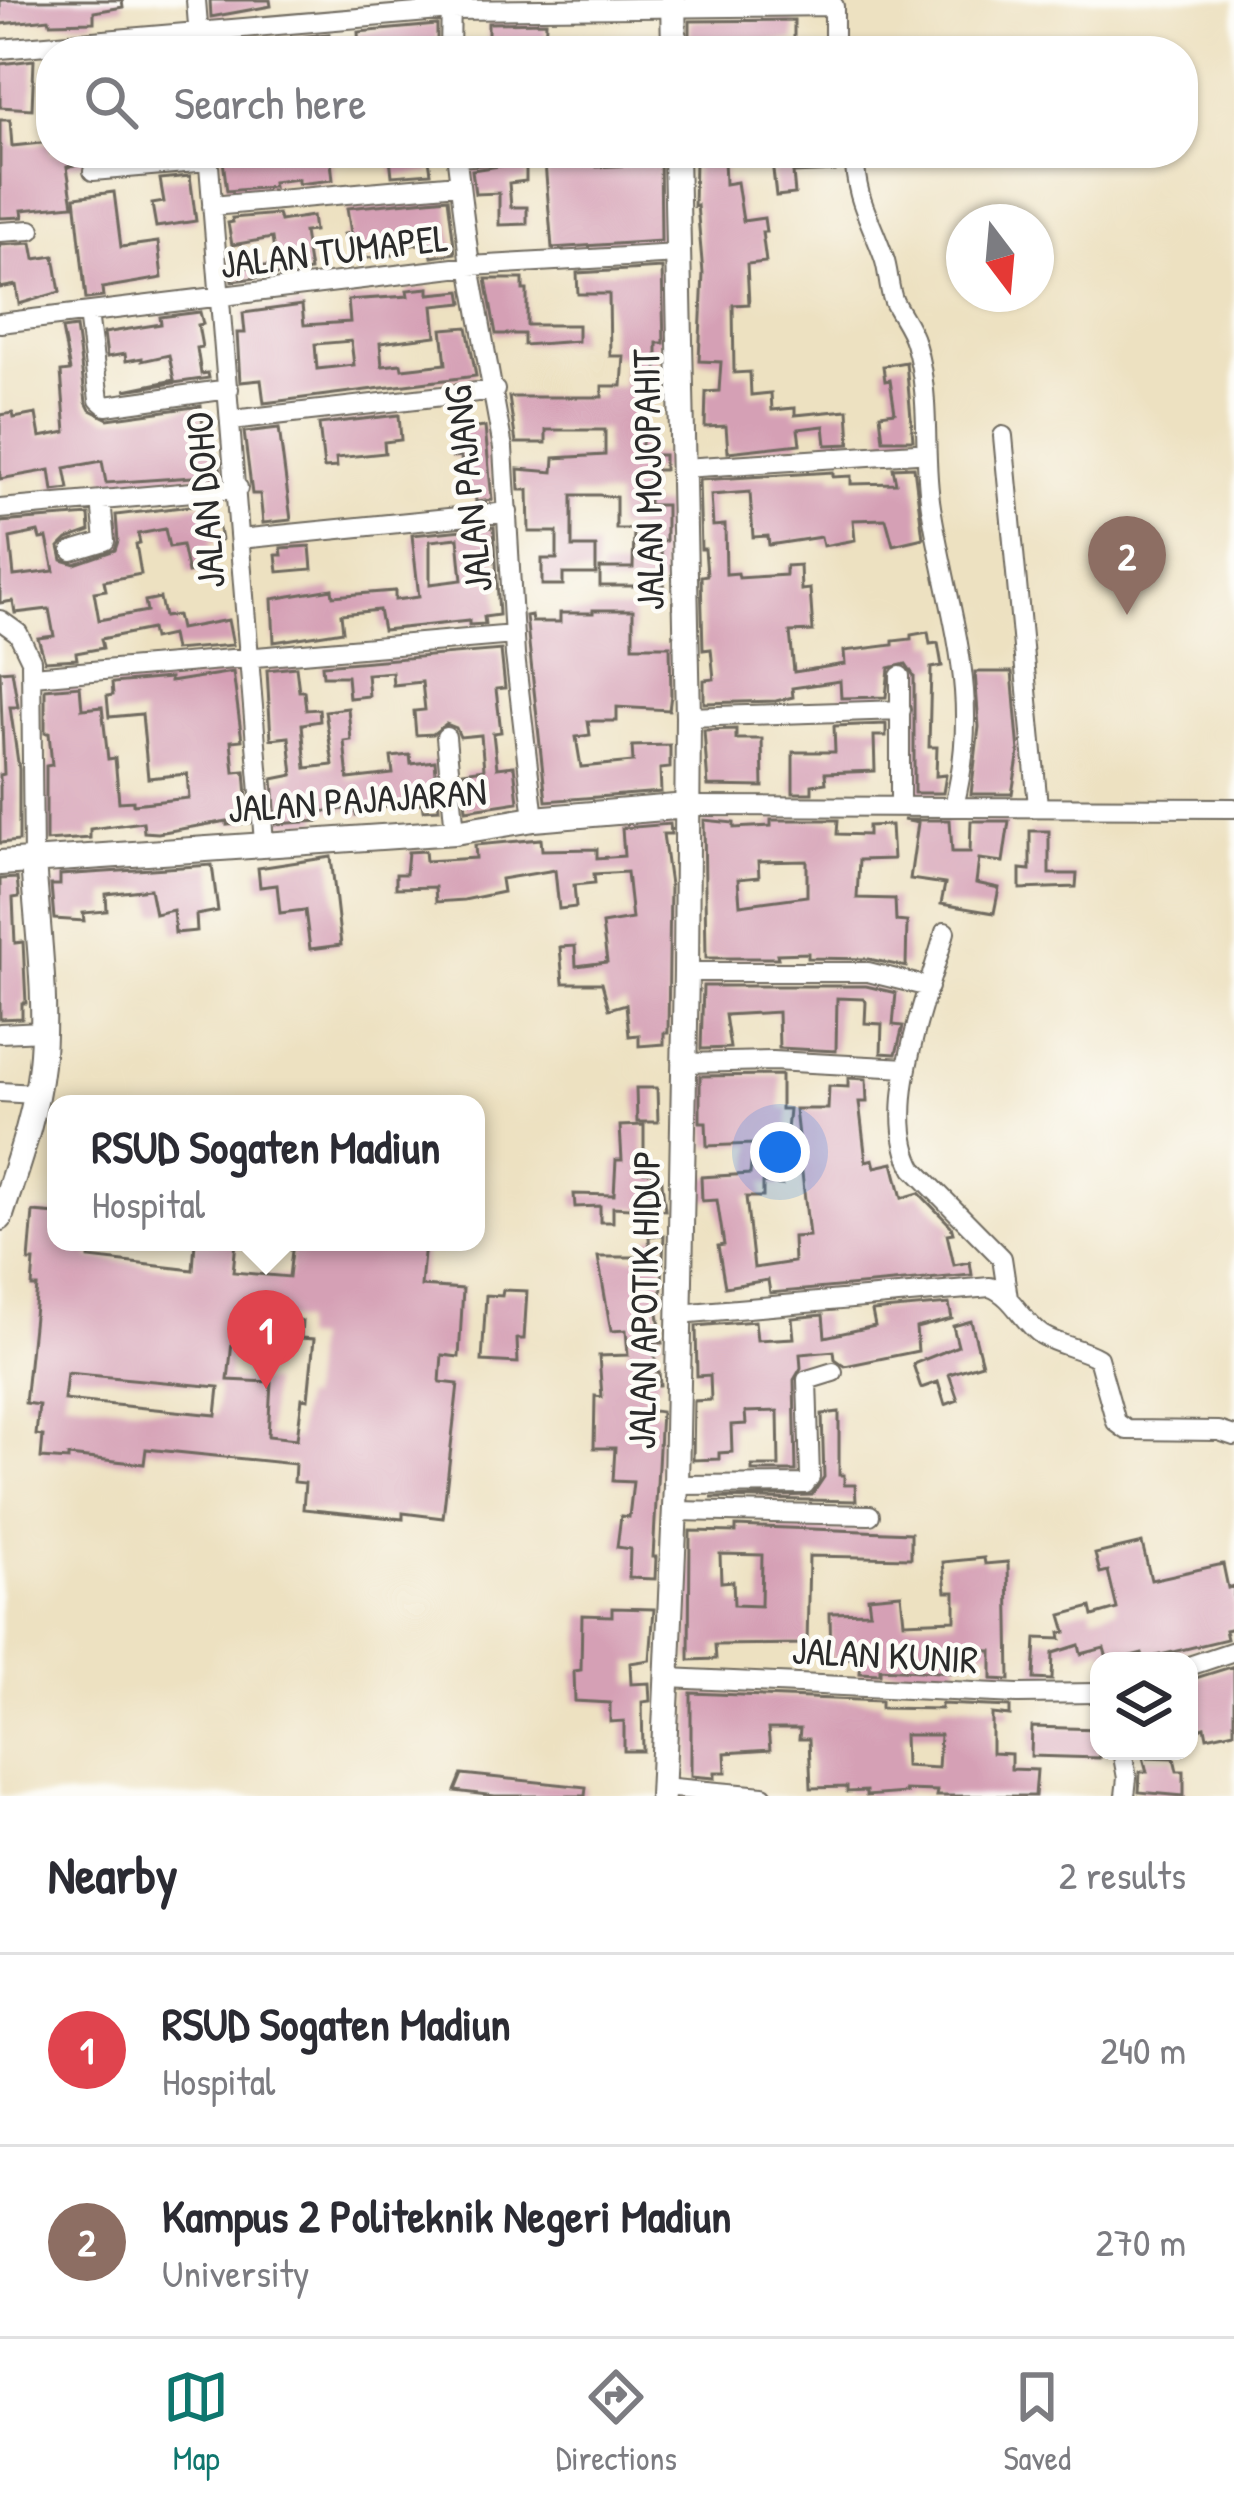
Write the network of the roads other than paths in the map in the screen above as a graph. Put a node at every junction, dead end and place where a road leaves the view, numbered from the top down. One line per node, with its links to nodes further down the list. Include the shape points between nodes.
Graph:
1 (196, 0): 5 (street)
2 (834, 3): 3 (street); 9 (street)
3 (673, 4): 4 (street); 8 (street)
4 (451, 5): 6 (street); 7 (street)
5 (199, 36)
6 (230, 36)
7 (450, 36)
8 (674, 36)
9 (834, 36)
10 (36, 48): 11 (street)
11 (0, 49)
12 (118, 168): 17 (street)
13 (209, 168): 19 (street, JALAN DOHO)
14 (457, 168): 18 (street, JALAN PAJANG)
15 (676, 168): 22 (street, JALAN MOJOPAHIT)
16 (856, 168): 49 (street, via 862,213 914,336 926,392 931,510 964,683)
17 (93, 171)
18 (458, 184): 19 (street); 23 (street, JALAN PAJANG)
19 (212, 206): 24 (street, JALAN DOHO)
20 (31, 230): 21 (street)
21 (0, 232)
22 (678, 254): 23 (street, JALAN TUMAPEL); 32 (street, JALAN MOJOPAHIT)
23 (470, 266): 24 (street, JALAN TUMAPEL); 28 (street, JALAN PAJANG)
24 (220, 299): 25 (street, JALAN TUMAPEL); 27 (street, JALAN DOHO)
25 (88, 313): 26 (street, JALAN TUMAPEL); 27 (street, via 103,404)
26 (0, 323)
27 (229, 389): 29 (street, JALAN DOHO)
28 (494, 390): 29 (street); 36 (street, JALAN PAJANG)
29 (232, 420): 33 (street, JALAN DOHO)
30 (1004, 436): 50 (street)
31 (916, 453): 32 (street)
32 (683, 468): 45 (street, JALAN MOJOPAHIT)
33 (238, 488): 34 (street); 37 (street, JALAN DOHO)
34 (101, 500): 35 (street); 38 (street, via 105,541)
35 (0, 508)
36 (508, 512): 37 (street); 40 (street, JALAN PAJANG)
37 (240, 539): 41 (street, JALAN DOHO)
38 (72, 551)
39 (0, 620): 42 (street, via 27,646)
40 (514, 634): 41 (street); 52 (street, JALAN PAJANG)
41 (249, 656): 42 (street); 54 (street, JALAN DOHO)
42 (33, 676): 55 (street)
43 (900, 676): 44 (street)
44 (901, 710): 45 (street); 48 (street)
45 (688, 717): 47 (street, JALAN MOJOPAHIT)
46 (446, 737): 53 (street)
47 (687, 806): 48 (street); 52 (street, JALAN PAJAJARAN); 58 (street, JALAN APOTIK HIDUP)
48 (900, 806): 49 (street)
49 (954, 806): 50 (street)
50 (1038, 806): 51 (street)
51 (1234, 808)
52 (534, 820): 53 (street, JALAN PAJAJARAN)
53 (455, 832): 54 (street, JALAN PAJAJARAN)
54 (264, 842): 55 (street, JALAN PAJAJARAN)
55 (33, 860): 56 (street, JALAN PAJAJARAN); 60 (street)
56 (0, 863)
57 (945, 932): 59 (street)
58 (686, 973): 59 (street, via 868,972); 62 (street, JALAN APOTIK HIDUP)
59 (929, 987): 63 (street)
60 (43, 1031): 61 (street); 65 (street)
61 (0, 1033)
62 (684, 1063): 63 (street); 69 (street, JALAN APOTIK HIDUP)
63 (907, 1068): 68 (street, via 904,1151 1002,1258)
64 (0, 1092): 65 (street)
65 (36, 1094): 66 (street)
66 (9, 1158): 67 (street)
67 (0, 1218)
68 (1008, 1298): 69 (street, via 977,1287); 71 (street, via 1040,1334 1098,1358 1116,1422 1127,1430)
69 (679, 1314): 72 (street, JALAN APOTIK HIDUP)
70 (833, 1372): 72 (street, via 807,1380 805,1484)
71 (1234, 1436)
72 (676, 1485): 73 (street, JALAN APOTIK HIDUP)
73 (675, 1511): 74 (street); 77 (street, JALAN APOTIK HIDUP)
74 (870, 1515)
75 (1234, 1651): 76 (street)
76 (1198, 1663)
77 (668, 1678): 78 (street, JALAN KUNIR); 80 (street, JALAN APOTIK HIDUP)
78 (1090, 1693)
79 (1123, 1760): 82 (street)
80 (662, 1791): 81 (street)
81 (763, 1796)
82 (1125, 1796)

